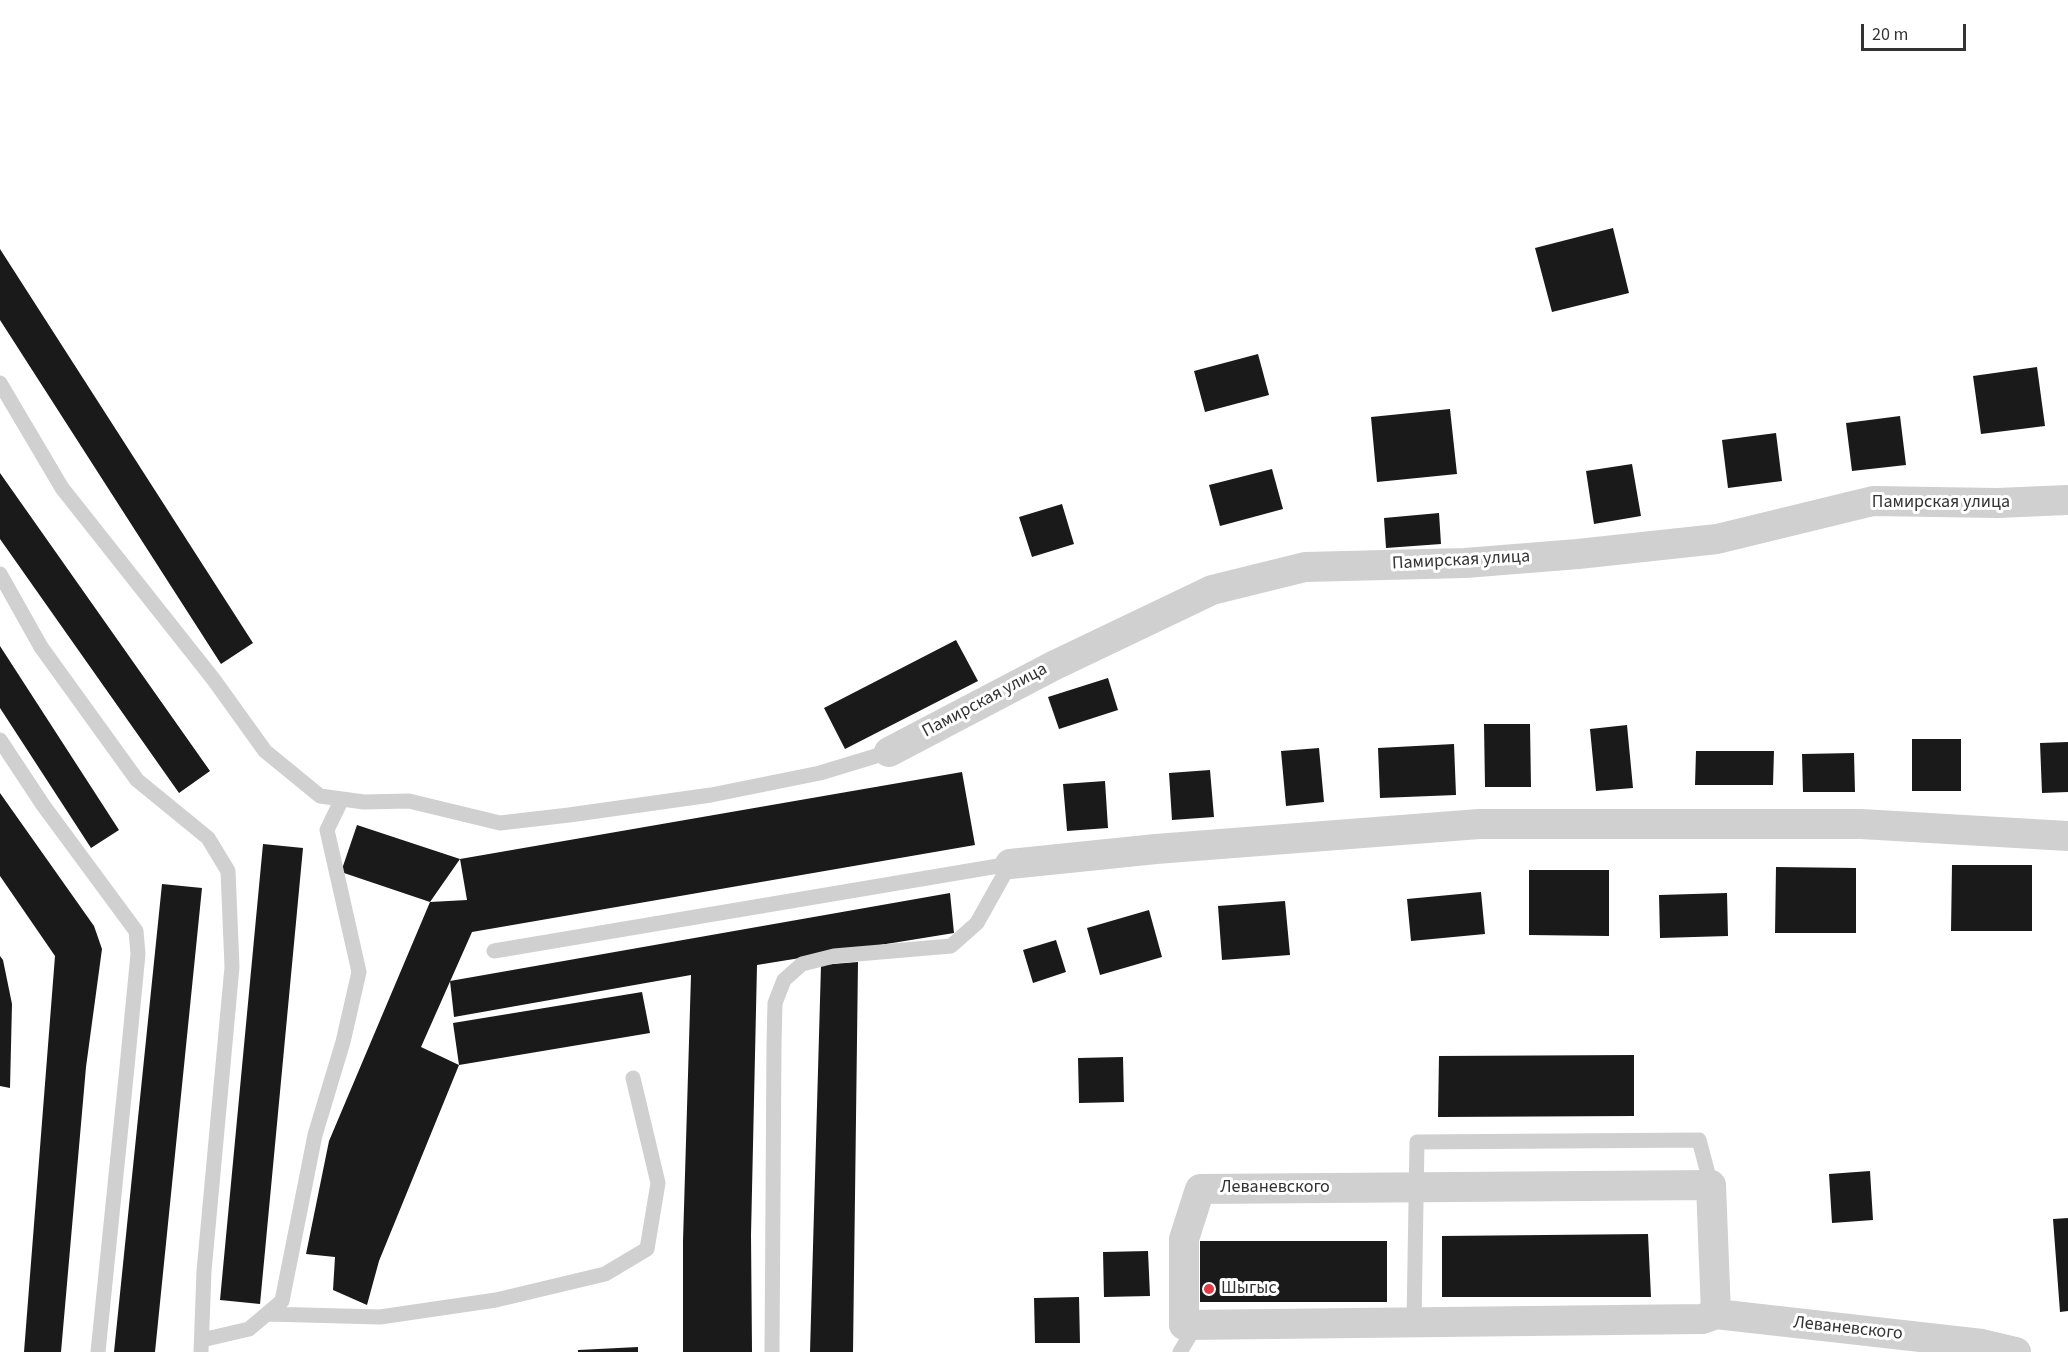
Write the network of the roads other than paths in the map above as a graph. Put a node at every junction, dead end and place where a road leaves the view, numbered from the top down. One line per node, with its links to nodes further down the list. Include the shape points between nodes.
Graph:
1 (0, 383): 6 (lane, via 62,488 214,680 265,751 320,796)
2 (2068, 500): 5 (street, Памирская улица, via 1873,501 1705,540 1465,563 1305,567 1212,590 1053,666)
3 (0, 574): 17 (lane, via 41,647 137,780 208,838 228,871 232,967 204,1271)
4 (0, 740): 19 (lane, via 136,931 138,954 129,1056)
5 (888, 752): 6 (lane, via 820,773 711,795 500,823 410,801)
6 (342, 799): 13 (lane, via 327,830 358,972 343,1042 315,1135 282,1301)
7 (2068, 836): 8 (street, via 1861,824 1479,824)
8 (1010, 864): 9 (lane); 20 (lane, via 977,923 951,946 834,956 802,964 784,981 775,1003)
9 (494, 951)
10 (633, 1078): 13 (lane, via 658,1183 647,1249 605,1274 496,1300 380,1317)
11 (1711, 1185): 12 (street, Леваневского); 12 (lane, via 1699,1140 1687,1140 1417,1142); 14 (street)
12 (1416, 1187): 15 (lane); 16 (street, Леваневского, via 1200,1189 1184,1239 1184,1325)
13 (267, 1314): 17 (lane, via 249,1329)
14 (1716, 1314): 15 (street, Леваневского, via 1702,1319); 18 (street, Леваневского)
15 (1414, 1322): 16 (street, Леваневского)
16 (1196, 1325): 21 (lane)
17 (201, 1346)
18 (1973, 1348): 22 (street, Леваневского)
19 (98, 1352)
20 (772, 1352)
21 (1180, 1352)
22 (2016, 1352)

